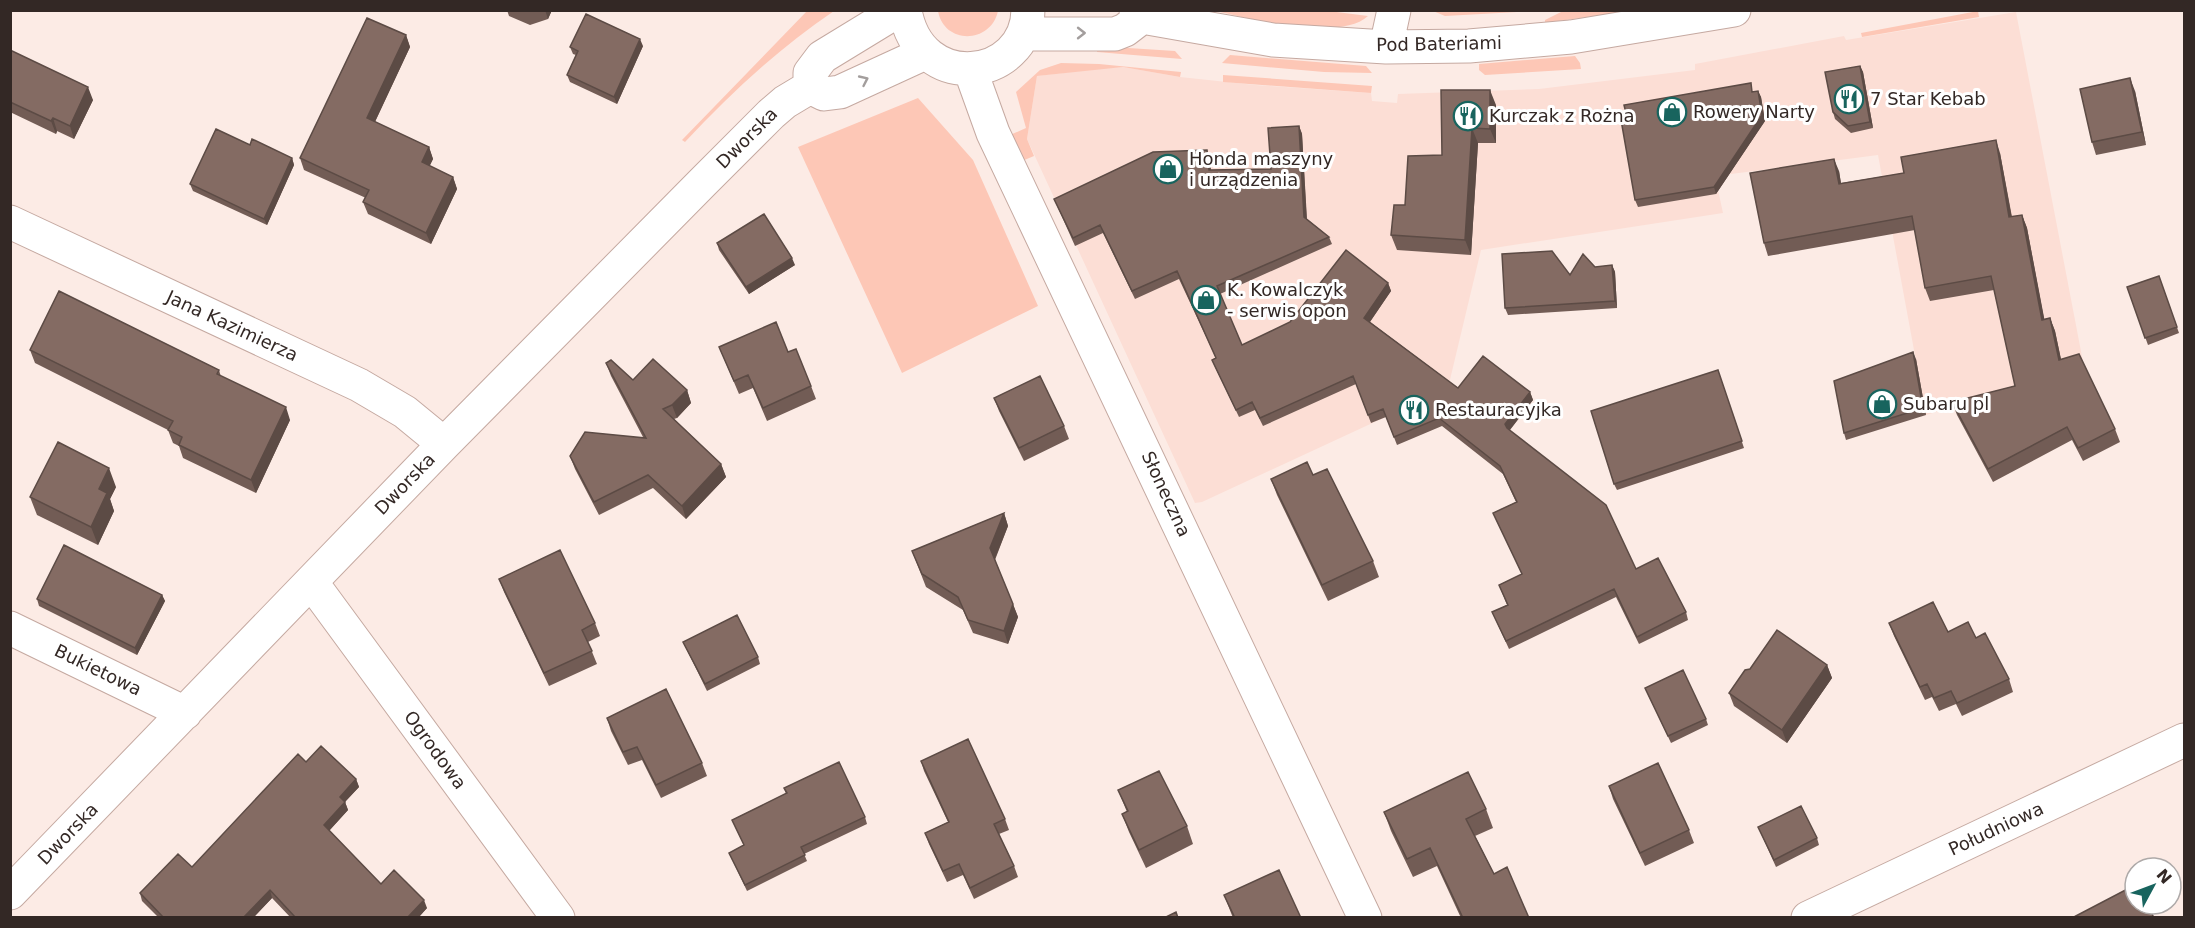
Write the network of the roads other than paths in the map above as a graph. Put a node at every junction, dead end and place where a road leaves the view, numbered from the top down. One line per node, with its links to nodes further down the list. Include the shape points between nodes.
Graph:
1 (899, 10): 10 (street, via 822,57 810,73)
2 (905, 10): 8 (street, Pod Bateriami, via 907,27)
3 (1394, 10): 7 (street)
4 (1734, 10): 7 (street, Pod Bateriami, via 1540,41)
5 (1139, 14): 6 (street, Pod Bateriami, one-way to 5, via 1115,34 1125,30); 7 (street, Pod Bateriami, via 1273,40)
6 (1025, 22): 9 (street, Pod Bateriami, via 1014,47 986,66)
7 (1386, 47)
8 (925, 53): 9 (street, Pod Bateriami, via 939,63); 10 (street, one-way to 8, via 830,95)
9 (970, 69): 19 (street, Słoneczna, via 993,133)
10 (810, 87): 12 (street, Dworska, via 771,114)
11 (10, 222): 12 (street, Jana Kazimierza, via 359,385 405,412)
12 (444, 444): 13 (street, Dworska)
13 (312, 583): 15 (street, Dworska); 18 (street, Ogrodowa)
14 (10, 628): 15 (street, Bukietowa)
15 (185, 713): 17 (street, Dworska)
16 (2184, 740): 20 (street, Południowa)
17 (10, 893)
18 (558, 918)
19 (1365, 918)
20 (1808, 918)

